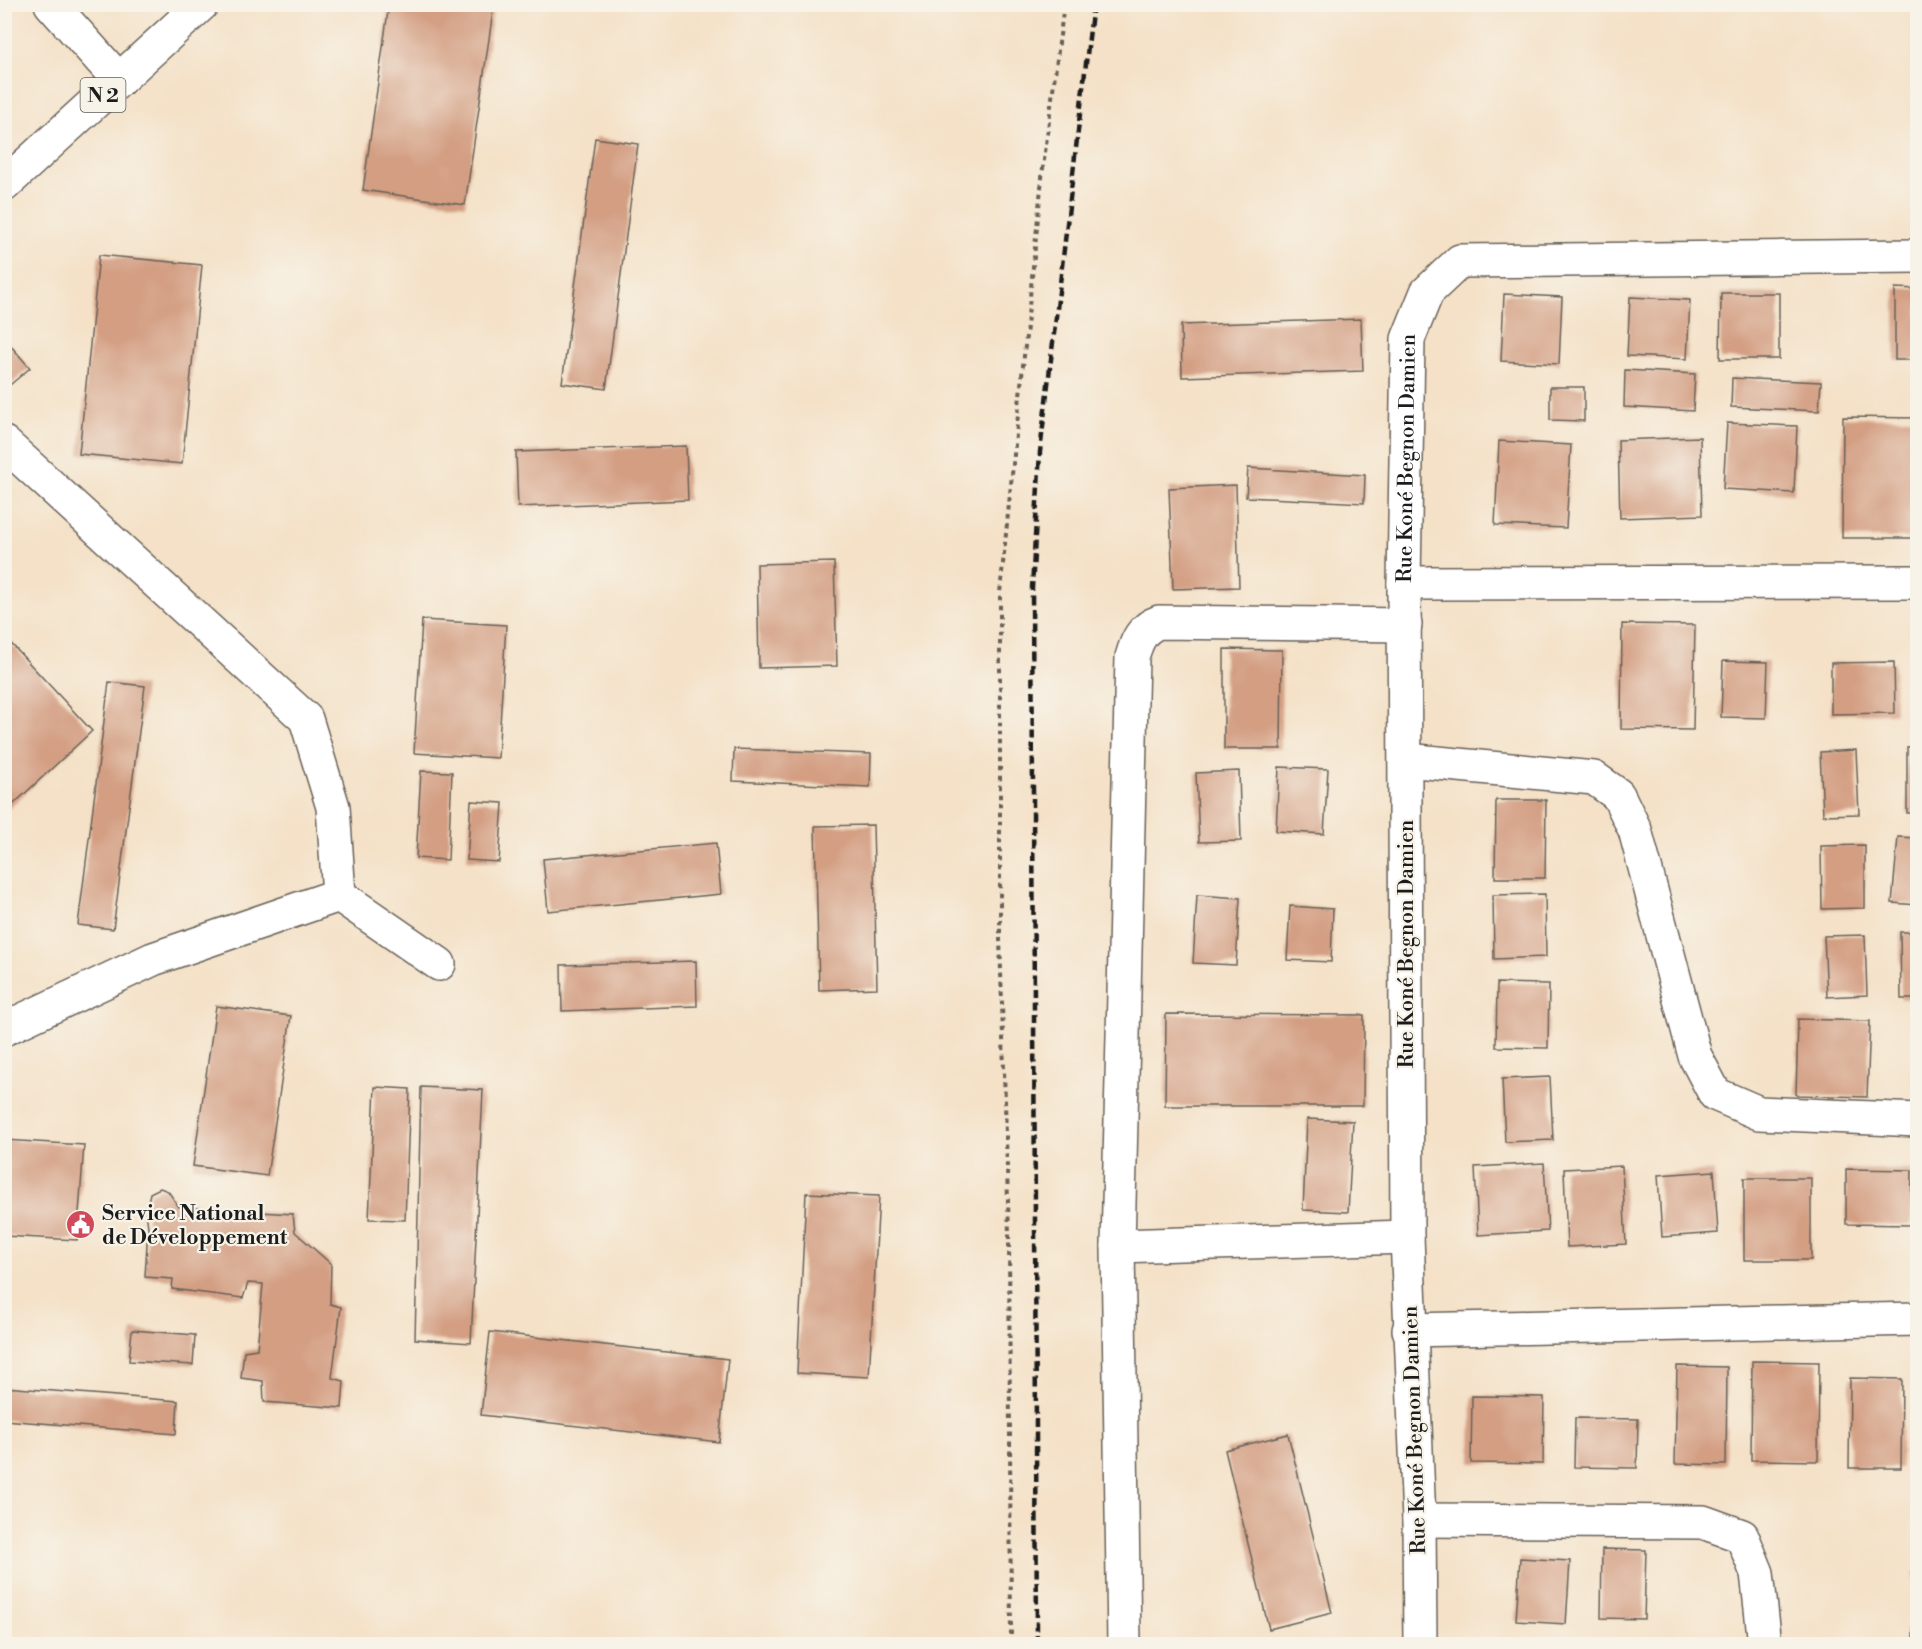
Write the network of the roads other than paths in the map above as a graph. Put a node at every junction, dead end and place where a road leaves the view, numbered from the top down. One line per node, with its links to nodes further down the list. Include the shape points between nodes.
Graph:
1 (51, 4): 3 (street)
2 (202, 4): 3 (street, N 2)
3 (119, 80): 4 (street, N 2)
4 (4, 185)
5 (1917, 256): 8 (street, Rue Koné Begnon Damien, via 1460,261 1428,292 1408,339)
6 (4, 443): 11 (street, via 306,719 333,807)
7 (1917, 582): 8 (street)
8 (1404, 583): 9 (street, Rue Koné Begnon Damien)
9 (1405, 625): 10 (street, Rue Koné Begnon Damien); 16 (street, via 1159,621 1149,625 1136,643 1132,657)
10 (1406, 760): 14 (street, via 1594,778 1618,795 1635,830 1695,1056 1715,1094 1759,1113); 15 (street, Rue Koné Begnon Damien)
11 (339, 895): 12 (street); 13 (street, via 153,959)
12 (439, 964)
13 (4, 1029)
14 (1917, 1120)
15 (1407, 1237): 16 (street); 18 (street, Rue Koné Begnon Damien)
16 (1118, 1246): 20 (street)
17 (1917, 1319): 18 (street)
18 (1409, 1330): 19 (street, Rue Koné Begnon Damien)
19 (1419, 1520): 21 (street, Rue Koné Begnon Damien); 22 (street, via 1703,1522 1742,1536 1757,1573)
20 (1124, 1644)
21 (1420, 1644)
22 (1766, 1644)

